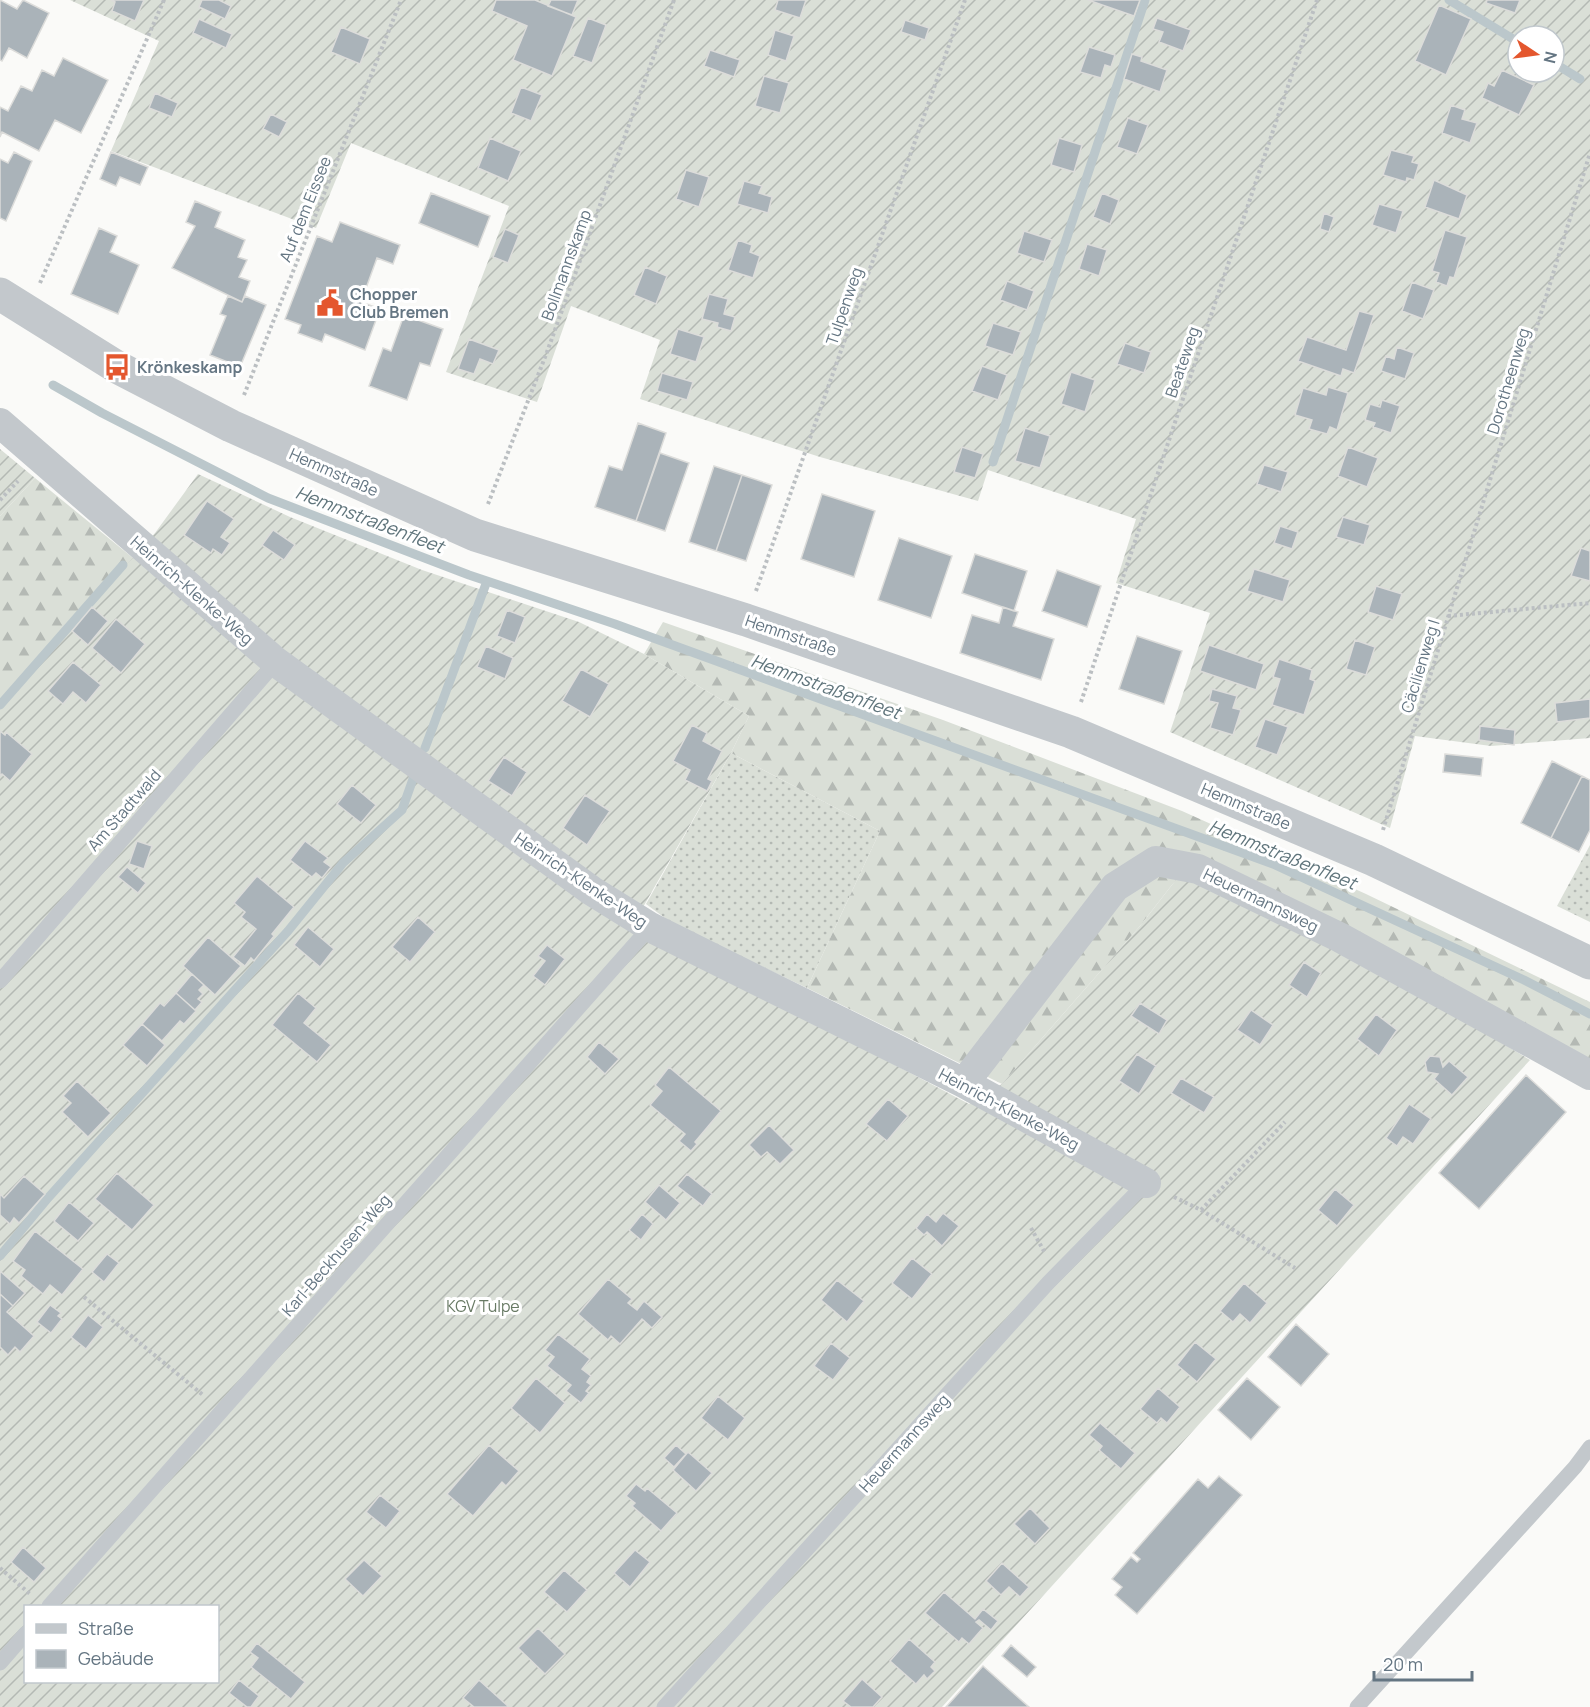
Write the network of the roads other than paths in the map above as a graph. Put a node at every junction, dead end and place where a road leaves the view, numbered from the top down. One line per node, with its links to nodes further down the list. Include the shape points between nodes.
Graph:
1 (0, 294): 5 (street, Hemmstraße, via 117,367 231,426 475,536 746,620 1071,732 1374,860)
2 (0, 423): 3 (street, Heinrich-Klenke-Weg)
3 (276, 662): 4 (street, Heinrich-Klenke-Weg, via 592,891); 6 (lane, Am Stadtwald)
4 (650, 927): 8 (street, Heinrich-Klenke-Weg); 11 (lane, Karl-Beckhusen-Weg)
5 (1590, 963)
6 (0, 981)
7 (1590, 1075): 8 (street, Heuermannsweg, via 1339,937 1198,869 1156,861 1115,887)
8 (964, 1083): 9 (street, Heinrich-Klenke-Weg)
9 (1146, 1183): 14 (lane, Heuermannsweg, via 1048,1283)
10 (1590, 1447): 15 (lane)
11 (50, 1605)
12 (24, 1636): 13 (lane)
13 (0, 1663)
14 (664, 1707)
15 (1357, 1707)

